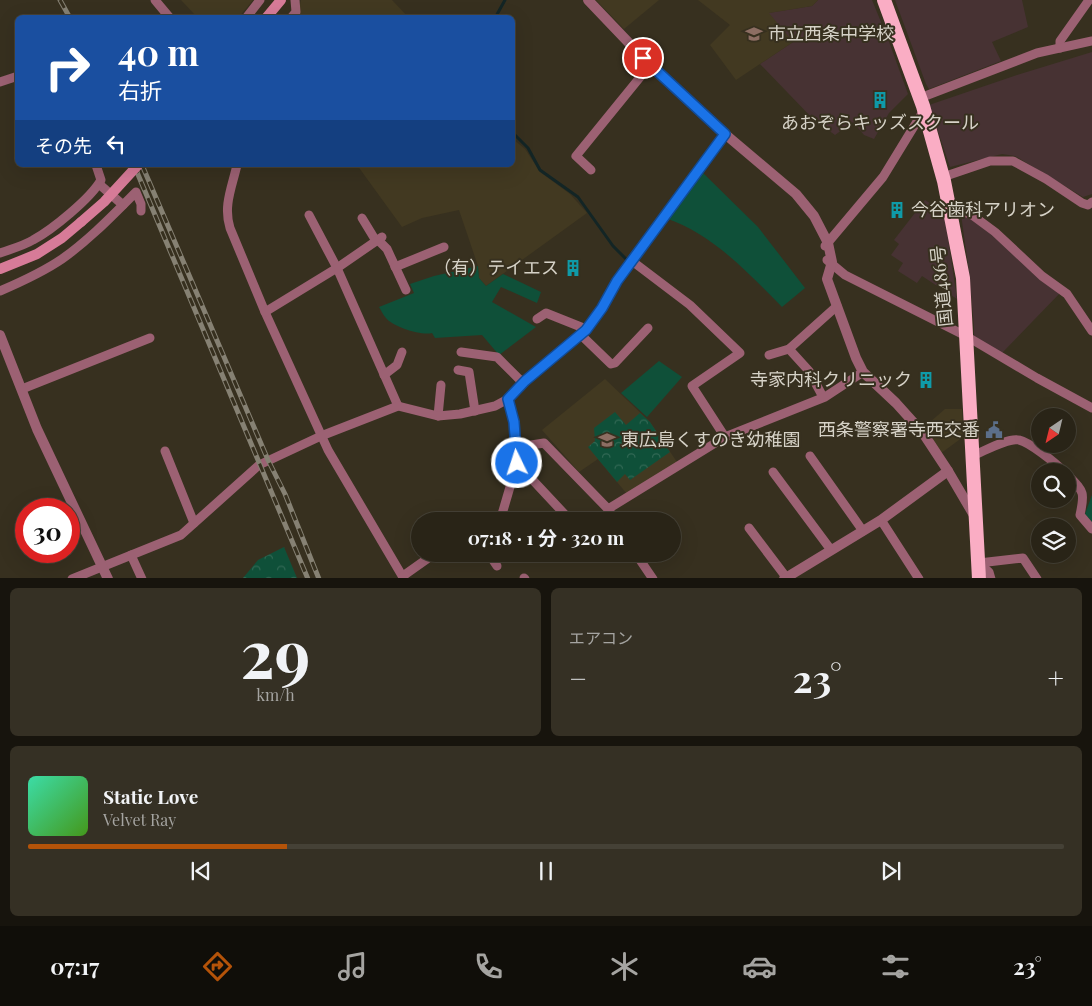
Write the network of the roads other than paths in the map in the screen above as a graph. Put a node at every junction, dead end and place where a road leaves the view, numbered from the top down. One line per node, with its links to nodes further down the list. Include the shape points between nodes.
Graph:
1 (155, 0): 8 (street)
2 (260, 0): 9 (street)
3 (281, 0): 10 (main road)
4 (295, 0): 11 (street)
5 (588, 0): 14 (street)
6 (884, 0): 17 (highway, 国道486号)
7 (1089, 0): 13 (street, via 1060,41)
8 (168, 15)
9 (248, 15)
10 (268, 15)
11 (294, 15)
12 (1092, 41): 13 (street)
13 (1060, 48): 17 (street, via 1037,53)
14 (650, 65): 18 (street); 22 (street, via 576,156)
15 (15, 77): 16 (street)
16 (0, 82)
17 (922, 104): 23 (highway, 国道486号); 32 (street, via 883,177)
18 (725, 134): 32 (street, via 796,194 814,216); 36 (street)
19 (97, 167): 24 (street, via 101,180)
20 (136, 167): 39 (main road, bridge, via 104,202 62,238 37,254)
21 (237, 167): 43 (street, via 226,216)
22 (591, 170)
23 (943, 177): 25 (street, via 990,161 1013,161 1082,203 1088,206); 27 (highway, 国道486号)
24 (99, 184): 26 (street); 34 (street, via 63,219 33,240)
25 (1092, 202)
26 (123, 205): 28 (street, via 136,192); 41 (street, via 62,259)
27 (949, 206): 46 (street, via 972,215 996,232 1042,276 1067,294); 49 (highway, 国道486号, via 964,278)
28 (141, 211)
29 (308, 215): 38 (street)
30 (362, 218): 31 (street)
31 (379, 239): 37 (street); 38 (street)
32 (826, 245): 35 (street)
33 (444, 246): 37 (street)
34 (0, 253)
35 (829, 260): 42 (street, via 827,279); 49 (street, via 845,276)
36 (632, 261): 47 (street); 68 (street, via 690,305 740,353 692,386)
37 (395, 266): 40 (street)
38 (337, 268): 43 (street); 57 (street)
39 (0, 269)
40 (406, 290)
41 (0, 291)
42 (837, 306): 51 (street); 56 (street)
43 (265, 312): 67 (street)
44 (537, 319): 47 (street, via 546,313)
45 (648, 328): 47 (street, via 611,364)
46 (1092, 330)
47 (583, 332): 58 (street)
48 (0, 335): 60 (street)
49 (966, 336): 64 (street); 72 (highway, 国道486号)
50 (150, 338): 60 (street)
51 (789, 349): 54 (street); 61 (street, via 809,371)
52 (402, 352): 57 (street, via 397,365)
53 (461, 352): 58 (street, via 497,357)
54 (769, 355)
55 (458, 370): 65 (street, via 469,372)
56 (863, 372): 61 (street); 75 (street, via 923,433)
57 (384, 375): 63 (street)
58 (523, 383): 62 (street)
59 (442, 384): 66 (street)
60 (22, 389): 95 (street, via 37,429)
61 (824, 398): 68 (street)
62 (508, 399): 65 (street); 69 (street)
63 (398, 406): 66 (street); 67 (street)
64 (1092, 408)
65 (475, 411): 66 (street)
66 (438, 416)
67 (321, 436): 84 (street, via 260,465); 96 (street)
68 (725, 437): 78 (street)
69 (516, 448): 74 (street); 78 (street, via 544,444)
70 (165, 451): 84 (street)
71 (810, 456): 87 (street)
72 (972, 456): 73 (street, via 1008,441 1019,440); 83 (highway, 国道486号)
73 (1053, 463)
74 (515, 470): 79 (street); 80 (street, via 528,475)
75 (948, 470): 82 (street); 83 (street)
76 (773, 472): 88 (street)
77 (1076, 483): 86 (street, via 1084,498 1080,515)
78 (608, 509): 81 (street)
79 (503, 512)
80 (563, 512)
81 (610, 512)
82 (881, 520): 87 (street); 102 (street)
83 (977, 521): 93 (highway, 国道486号)
84 (194, 523): 89 (street, via 181,535)
85 (749, 528): 101 (street)
86 (1092, 529)
87 (863, 531): 88 (street)
88 (831, 550): 101 (street)
89 (131, 555): 95 (street); 99 (street)
90 (423, 562): 96 (street)
91 (495, 562): 94 (street)
92 (642, 562): 100 (street)
93 (979, 563): 103 (highway, 国道486号); 104 (street, via 990,572); 105 (street, via 1023,558)
94 (498, 566)
95 (102, 567): 97 (street); 98 (street)
96 (403, 577)
97 (72, 578)
98 (108, 578)
99 (142, 578)
100 (653, 578)
101 (785, 578)
102 (919, 578)
103 (979, 578)
104 (991, 578)
105 (1037, 578)

